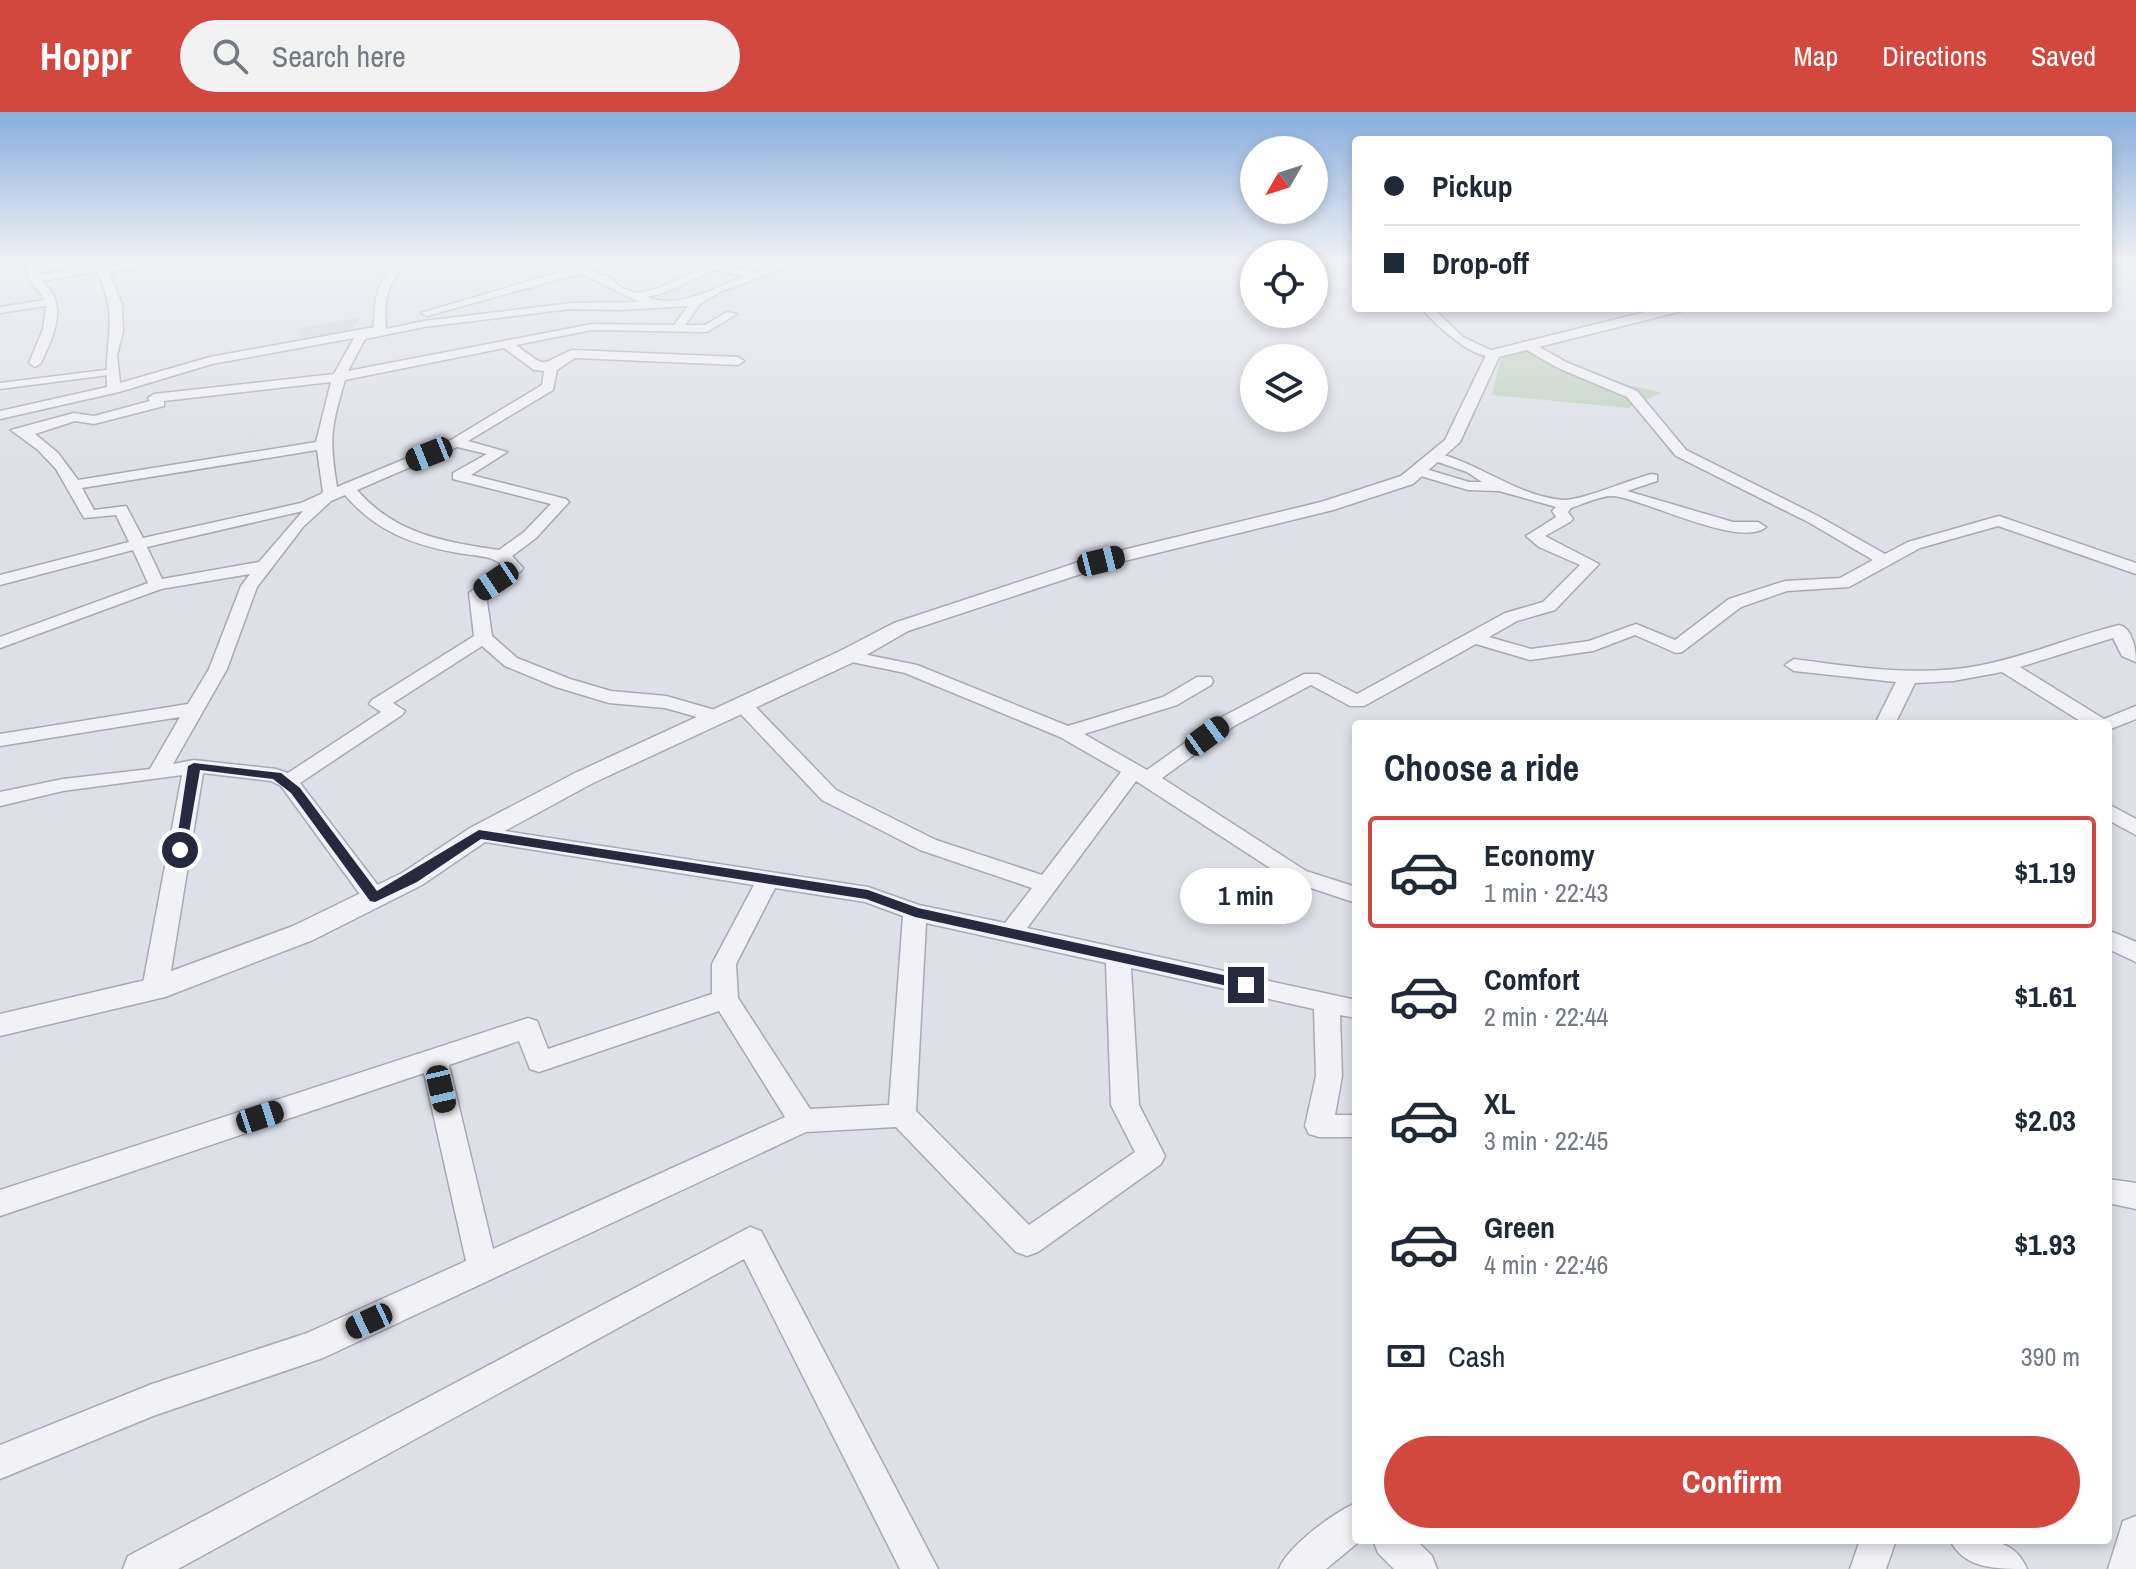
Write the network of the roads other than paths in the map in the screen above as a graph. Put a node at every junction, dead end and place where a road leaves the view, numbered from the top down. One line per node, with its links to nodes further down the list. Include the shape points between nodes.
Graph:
1 (49, 327): 17 (street)
2 (117, 327): 19 (street)
3 (384, 327): 9 (street)
4 (409, 327): 11 (street)
5 (624, 327): 10 (street); 12 (street, via 592,327); 15 (street)
6 (710, 327): 10 (street)
7 (1447, 327): 14 (street, via 1459,339)
8 (1596, 327): 13 (street)
9 (380, 328): 11 (street); 22 (street, via 210,361)
10 (677, 328)
11 (360, 337): 20 (street)
12 (508, 345): 18 (street, via 538,367); 20 (street)
13 (1527, 345): 14 (street); 38 (street, via 1632,394 1681,453)
14 (1493, 354): 27 (street, via 1452,442)
15 (615, 356): 16 (street); 18 (street, via 572,354)
16 (738, 361)
17 (35, 363)
18 (551, 368): 25 (street, via 548,387)
19 (113, 372): 21 (street); 22 (street)
20 (339, 377): 24 (street, via 182,393 154,398 159,403 146,407 94,420 74,417); 26 (street)
21 (0, 386)
22 (114, 389): 23 (street)
23 (0, 417): 24 (street)
24 (25, 433): 30 (street, via 46,445)
25 (456, 443): 32 (street); 37 (street, via 500,452 458,476 561,502)
26 (323, 445): 30 (street); 32 (street)
27 (1437, 457): 28 (street); 31 (street, via 1472,469)
28 (1419, 471): 31 (street, via 1468,486); 47 (street, via 1407,480 1327,506 1101,561 988,596 901,627)
29 (1652, 478): 33 (street)
30 (74, 485): 36 (street, via 89,515 121,509)
31 (1499, 487): 34 (street)
32 (338, 490): 36 (street, via 306,506); 37 (street, via 363,511 420,542); 39 (street, via 298,524)
33 (1612, 491): 34 (street); 35 (street, via 1732,527)
34 (1566, 505): 45 (street, via 1560,511 1565,519 1534,536 1591,564 1549,606 1511,617)
35 (1758, 527)
36 (140, 543): 41 (street); 42 (street)
37 (502, 555): 44 (street, via 515,568 477,593)
38 (1886, 561): 40 (street, via 1914,545 1999,521); 45 (street, via 1843,583 1785,586 1735,603 1676,648 1636,629 1593,646 1530,655)
39 (265, 566): 42 (street); 54 (street, via 249,586 218,669)
40 (2136, 569)
41 (0, 580)
42 (157, 585): 46 (street)
43 (2127, 626): 48 (street, via 2128,652); 50 (street)
44 (483, 638): 56 (street, via 511,662 563,683); 65 (street, via 379,704 395,711)
45 (1474, 638): 64 (street, via 1357,702 1311,678)
46 (0, 643)
47 (848, 656): 53 (street); 60 (street, via 910,669)
48 (2136, 657)
49 (1794, 665): 51 (street)
50 (2005, 666): 51 (street); 58 (street)
51 (1908, 677): 57 (street)
52 (1204, 681): 60 (street, via 1170,701)
53 (742, 704): 56 (street); 71 (street, via 829,795 928,845)
54 (195, 709): 61 (street); 63 (street)
55 (2136, 712): 59 (street)
56 (715, 716): 69 (street)
57 (1887, 720)
58 (2093, 720)
59 (2112, 722)
60 (1067, 733): 64 (street)
61 (0, 740)
62 (194, 766): 63 (street); 65 (street, via 276,775); 79 (street)
63 (157, 774): 66 (street)
64 (1140, 776): 71 (street); 72 (street, via 1298,876)
65 (288, 782): 73 (street)
66 (0, 799)
67 (2112, 813): 68 (street)
68 (2136, 828)
69 (479, 834): 70 (street); 73 (street)
70 (768, 880): 74 (street, via 868,895); 80 (street, via 724,964)
71 (1046, 885): 75 (street)
72 (1352, 894)
73 (375, 898): 79 (street, via 303,933)
74 (915, 912): 75 (street); 85 (street)
75 (1011, 932): 78 (street)
76 (2112, 940): 77 (street)
77 (2136, 953)
78 (1118, 956): 81 (street); 85 (street, via 1125,1105 1151,1156 1027,1243)
79 (155, 989): 83 (street)
80 (725, 999): 84 (street, via 539,1062 528,1028); 86 (street)
81 (1327, 1004): 82 (street); 87 (street, via 1329,1076 1319,1126)
82 (1352, 1008)
83 (0, 1025)
84 (434, 1059): 90 (street); 91 (street)
85 (902, 1115): 86 (street)
86 (803, 1121): 91 (street)
87 (1352, 1126)
88 (2112, 1192): 89 (street)
89 (2136, 1196)
90 (0, 1203)
91 (483, 1269): 92 (street, via 312,1347 152,1400)
92 (0, 1462)
93 (1352, 1524): 100 (street)
94 (2136, 1534): 104 (street)
95 (1395, 1544): 101 (street)
96 (1877, 1544): 102 (street)
97 (1974, 1544): 103 (street)
98 (141, 1569): 99 (street, via 750,1240)
99 (920, 1569)
100 (1297, 1569)
101 (1419, 1569)
102 (1868, 1569)
103 (2009, 1569)
104 (2126, 1569)

